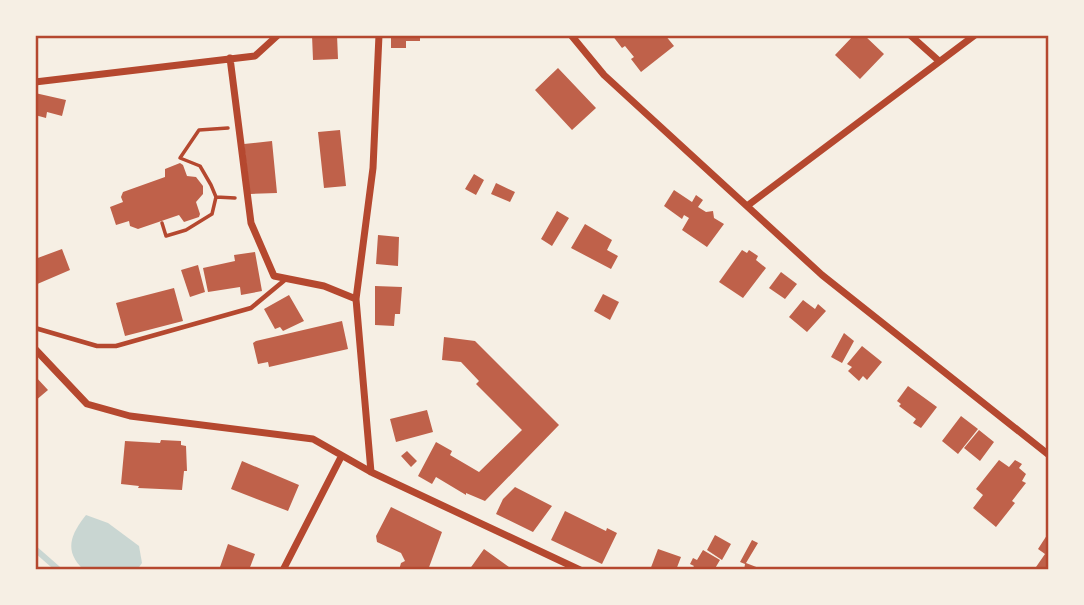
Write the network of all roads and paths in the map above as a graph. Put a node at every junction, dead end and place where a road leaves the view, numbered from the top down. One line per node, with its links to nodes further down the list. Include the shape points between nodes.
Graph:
1 (278, 35): 6 (street, via 255,56)
2 (379, 35): 15 (street, via 373,168)
3 (571, 35): 12 (street, via 604,75)
4 (910, 35): 7 (street)
5 (975, 35): 7 (street)
6 (230, 58): 8 (street); 9 (street)
7 (939, 61): 12 (street)
8 (35, 82)
9 (239, 127): 10 (path, via 199,130 180,158 200,166); 11 (street)
10 (216, 197): 11 (path); 13 (path, via 212,214 186,230 166,236)
11 (247, 197): 14 (street, via 251,223 274,276)
12 (747, 206): 18 (street, via 822,275)
13 (162, 223)
14 (287, 278): 15 (street); 16 (lane, via 251,308 116,346 97,346)
15 (356, 299): 20 (street)
16 (35, 328)
17 (35, 349): 19 (street, via 87,404 130,416 313,439)
18 (1049, 455)
19 (341, 457): 20 (street); 21 (street)
20 (371, 472): 22 (street)
21 (283, 570)
22 (580, 570)

